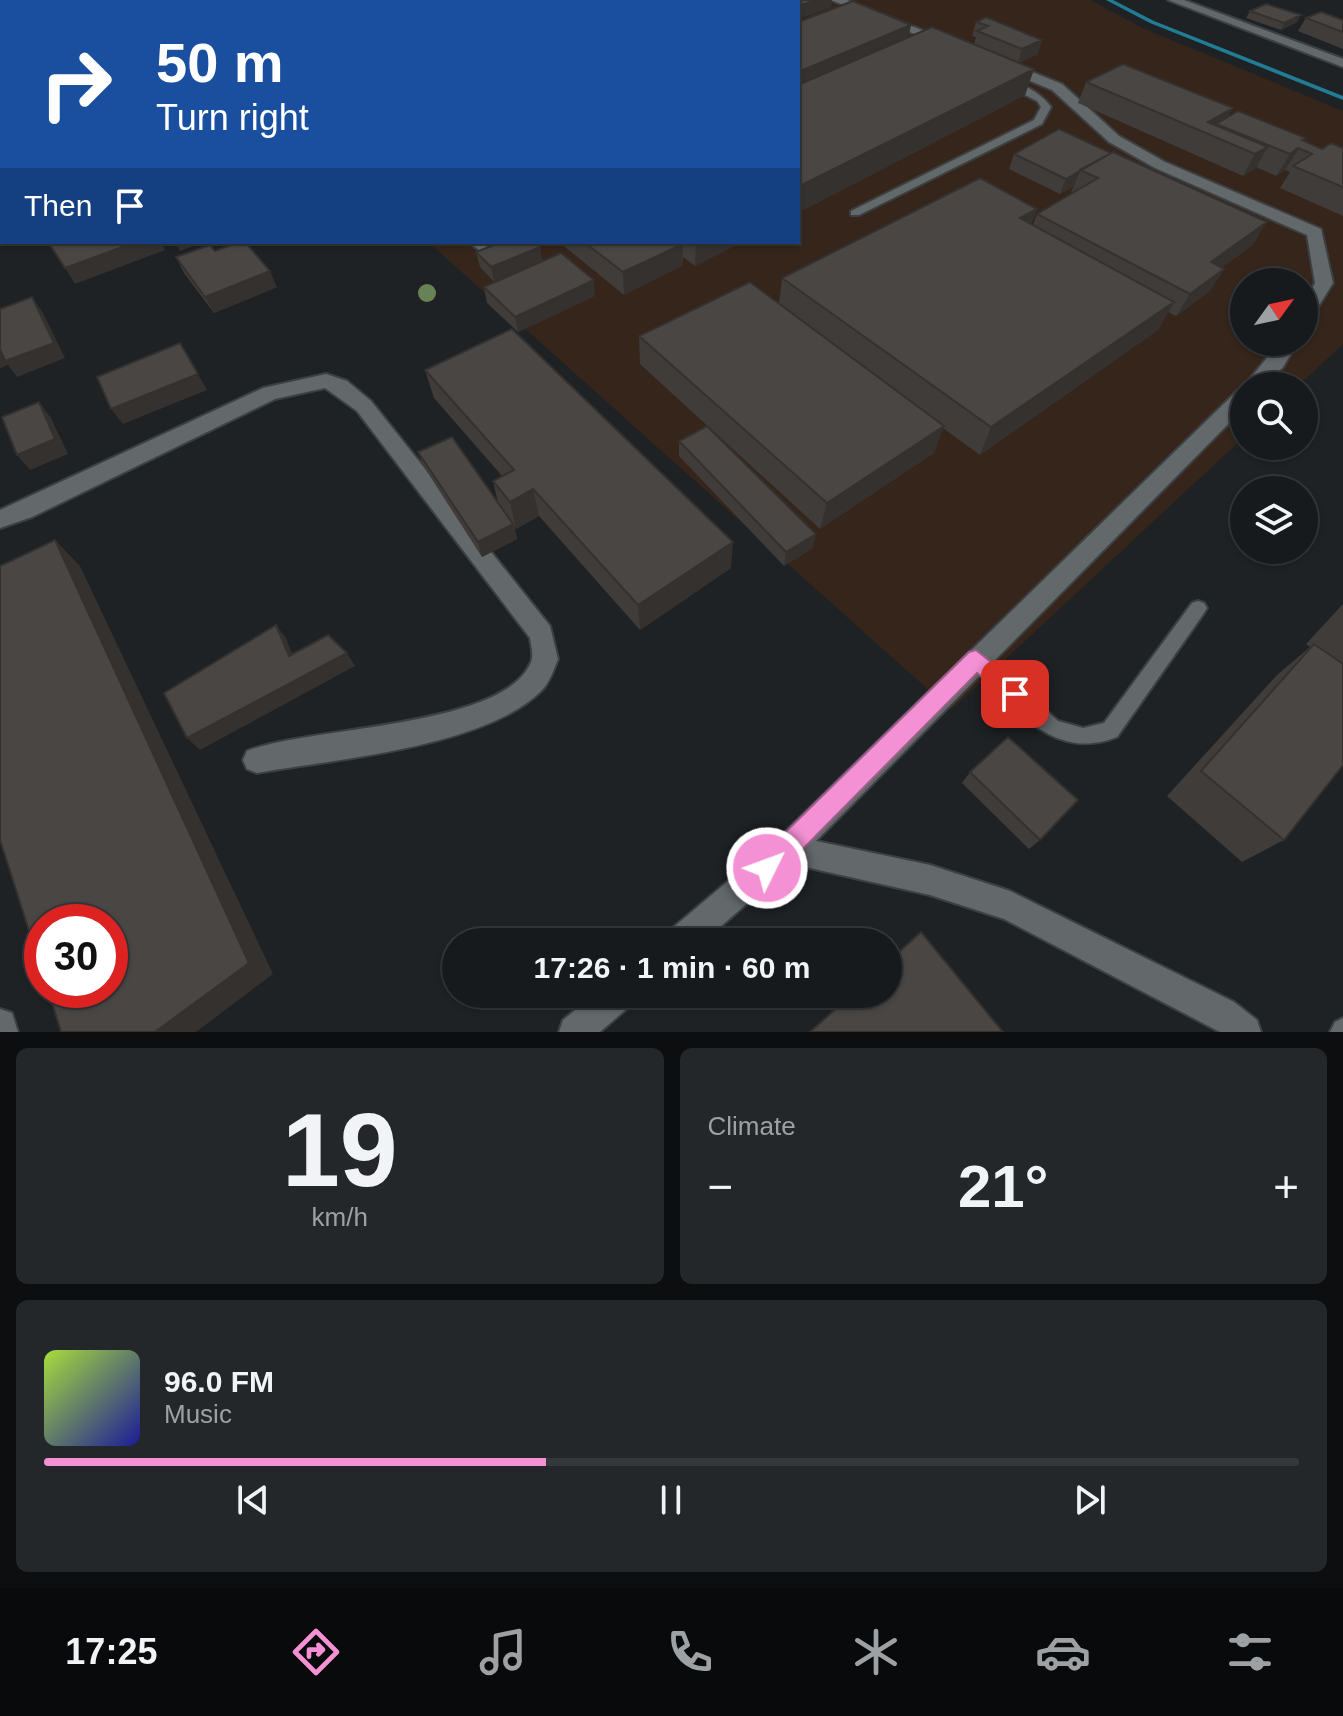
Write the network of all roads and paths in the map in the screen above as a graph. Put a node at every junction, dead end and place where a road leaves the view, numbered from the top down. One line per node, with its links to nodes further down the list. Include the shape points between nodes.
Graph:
1 (837, 0): 4 (street)
2 (1174, 0): 6 (street)
3 (862, 23): 4 (lane)
4 (951, 51)
5 (986, 58): 9 (street, via 1057,87 1114,139 1160,165 1315,232 1324,283)
6 (1343, 63)
7 (999, 79): 8 (lane, via 1040,99 1046,107 1038,122)
8 (855, 213)
9 (1318, 293)
10 (1280, 356): 11 (street)
11 (1267, 372)
12 (1230, 410): 15 (street)
13 (0, 519): 16 (street, via 270,393 326,381 364,406 541,634 546,659 534,682 500,705 455,724)
14 (1198, 608): 15 (lane, via 1110,731 1083,737 1053,729)
15 (976, 659): 17 (street)
16 (257, 760)
17 (788, 849): 18 (street); 23 (street, via 930,880 1010,906 1223,1013)
18 (696, 928)
19 (603, 1008): 22 (street)
20 (0, 1025): 21 (street)
21 (2, 1032)
22 (575, 1032)
23 (1245, 1032)

